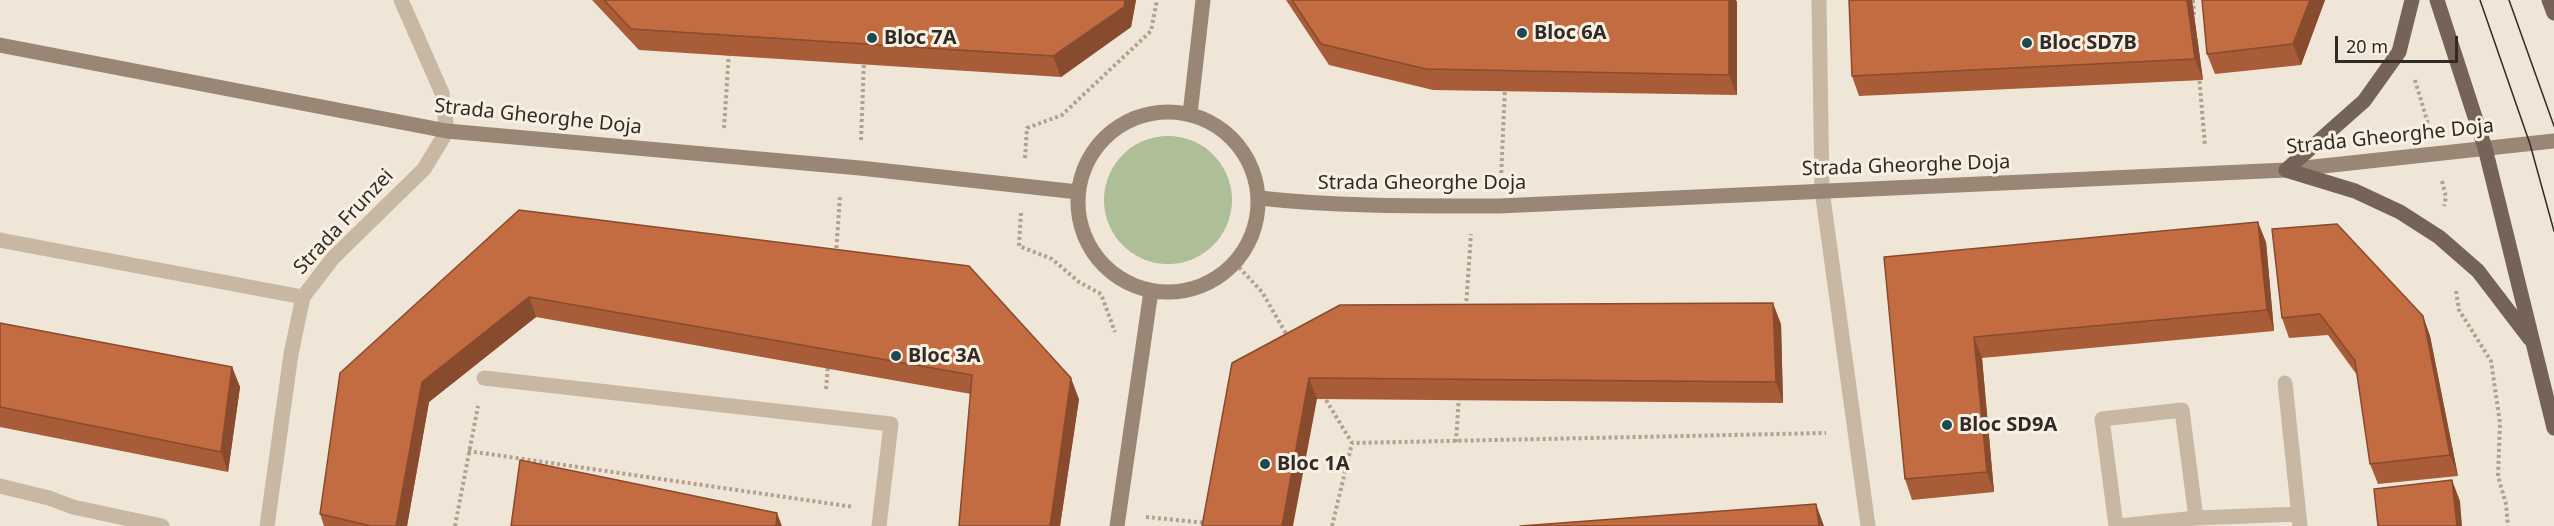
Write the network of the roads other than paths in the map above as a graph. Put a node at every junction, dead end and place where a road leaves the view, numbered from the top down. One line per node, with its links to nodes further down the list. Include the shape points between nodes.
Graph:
1 (401, 0): 8 (street, via 442,93)
2 (1203, 0): 7 (street)
3 (1819, 0): 12 (street)
4 (2412, 0): 11 (main road, via 2399,52 2364,100)
5 (2437, 0): 10 (main road)
6 (0, 45): 8 (street, Strada Gheorghe Doja)
7 (1190, 114): 13 (street, via 1148,113 1122,123 1100,142 1085,165); 14 (street, via 1212,122 1246,154)
8 (447, 131): 13 (street, Strada Gheorghe Doja, via 722,154); 17 (street, Strada Frunzei, via 424,169 333,258)
9 (2554, 141): 10 (street, Strada Gheorghe Doja)
10 (2485, 148): 11 (street, Strada Gheorghe Doja); 18 (main road)
11 (2286, 170): 12 (street, Strada Gheorghe Doja); 18 (main road, via 2355,191 2400,212 2439,237 2478,271)
12 (1822, 190): 14 (street, Strada Gheorghe Doja, via 1499,206 1377,207); 29 (street)
13 (1078, 192): 16 (street, via 1079,219 1088,244 1104,266 1126,282)
14 (1259, 198): 16 (street, via 1257,221 1235,263 1211,282 1182,291)
15 (0, 240): 17 (street)
16 (1151, 291): 25 (street)
17 (303, 297): 28 (street, Strada Frunzei, via 291,354)
18 (2534, 344): 21 (main road)
19 (484, 378): 24 (street, via 891,424)
20 (2285, 383): 26 (street)
21 (2554, 428)
22 (0, 486): 27 (street)
23 (2196, 518): 26 (street); 30 (street); 30 (street, via 2182,410 2102,419)
24 (880, 519)
25 (1118, 520)
26 (2300, 520)
27 (162, 526)
28 (267, 526)
29 (1868, 526)
30 (2117, 526)

